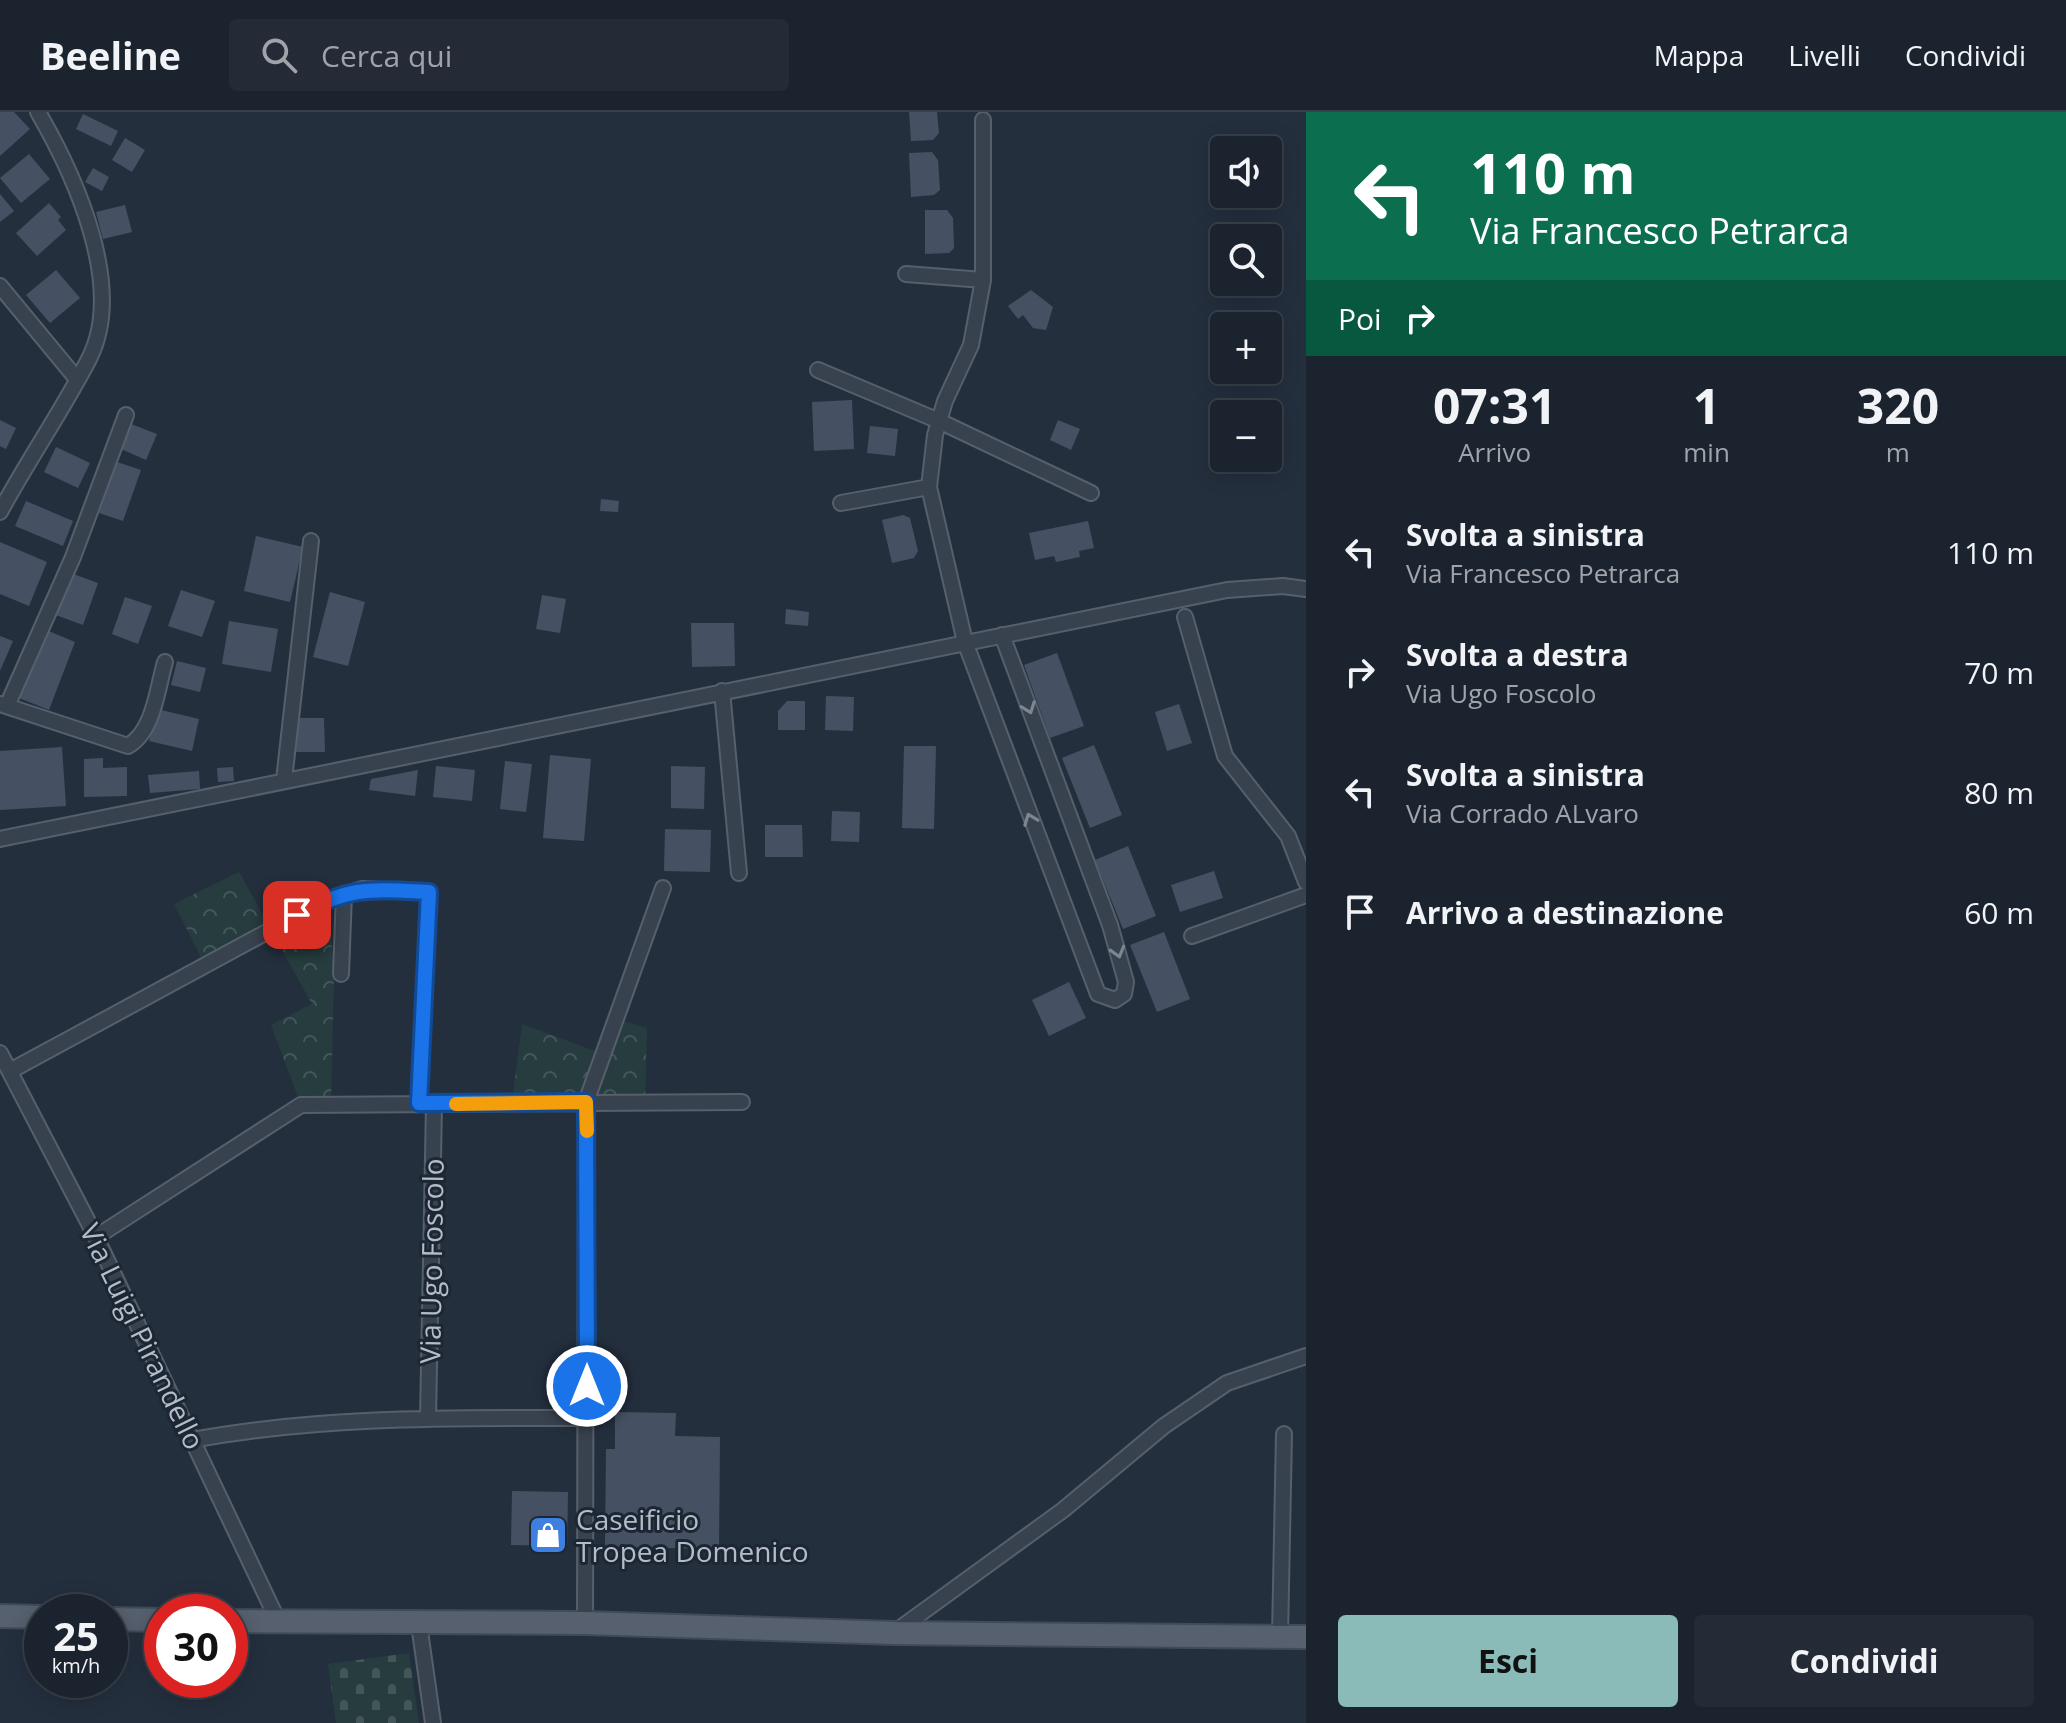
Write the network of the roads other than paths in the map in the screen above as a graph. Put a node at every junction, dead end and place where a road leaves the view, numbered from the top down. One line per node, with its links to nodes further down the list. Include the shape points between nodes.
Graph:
1 (38, 112): 7 (street, via 67,162 98,258 102,318)
2 (983, 120): 4 (street)
3 (906, 274): 4 (street)
4 (983, 280): 9 (street, via 971,345)
5 (0, 286): 7 (street)
6 (818, 370): 9 (street)
7 (76, 378): 13 (street)
8 (126, 415): 21 (street, via 73,557)
9 (939, 421): 10 (street); 11 (street)
10 (929, 487): 12 (street); 18 (street)
11 (1091, 493)
12 (841, 503)
13 (0, 512)
14 (311, 541): 22 (street)
15 (1306, 589): 17 (street, via 1227,590)
16 (1185, 617): 25 (street, via 1225,756 1288,836)
17 (1002, 635): 18 (street); 18 (street, one-way to 18, via 1110,925 1126,982 1124,994 1115,1000 1098,994)
18 (965, 642): 20 (street)
19 (165, 662): 21 (street, via 147,724 128,746)
20 (722, 691): 22 (street); 24 (street)
21 (4, 705)
22 (284, 780): 23 (street)
23 (0, 839)
24 (739, 873)
25 (1306, 882)
26 (663, 888): 33 (street)
27 (344, 894): 30 (street); 32 (street); 35 (street, Via Ugo Foscolo, via 362,889 429,892)
28 (1306, 895): 29 (street)
29 (1192, 936)
30 (341, 974)
31 (0, 1053): 32 (street, Via Luigi Pirandello)
32 (10, 1071): 36 (street, Via Luigi Pirandello)
33 (586, 1102): 34 (street); 35 (street); 39 (street)
34 (742, 1102)
35 (427, 1104): 36 (street, via 301,1105); 38 (street, Via Ugo Foscolo)
36 (96, 1237): 41 (street, Via Luigi Pirandello)
37 (1306, 1356): 48 (street, via 1227,1383)
38 (428, 1418): 39 (street); 41 (street, via 258,1428)
39 (587, 1418): 46 (street)
40 (1284, 1434): 49 (street)
41 (192, 1440): 45 (street, Via Luigi Pirandello)
42 (0, 1616): 43 (main road)
43 (24, 1617)
44 (248, 1622): 45 (main road)
45 (279, 1623): 47 (main road)
46 (585, 1623): 47 (main road); 48 (main road)
47 (419, 1624): 51 (street)
48 (895, 1633): 49 (main road)
49 (1280, 1637): 50 (main road)
50 (1306, 1637)
51 (433, 1723)

